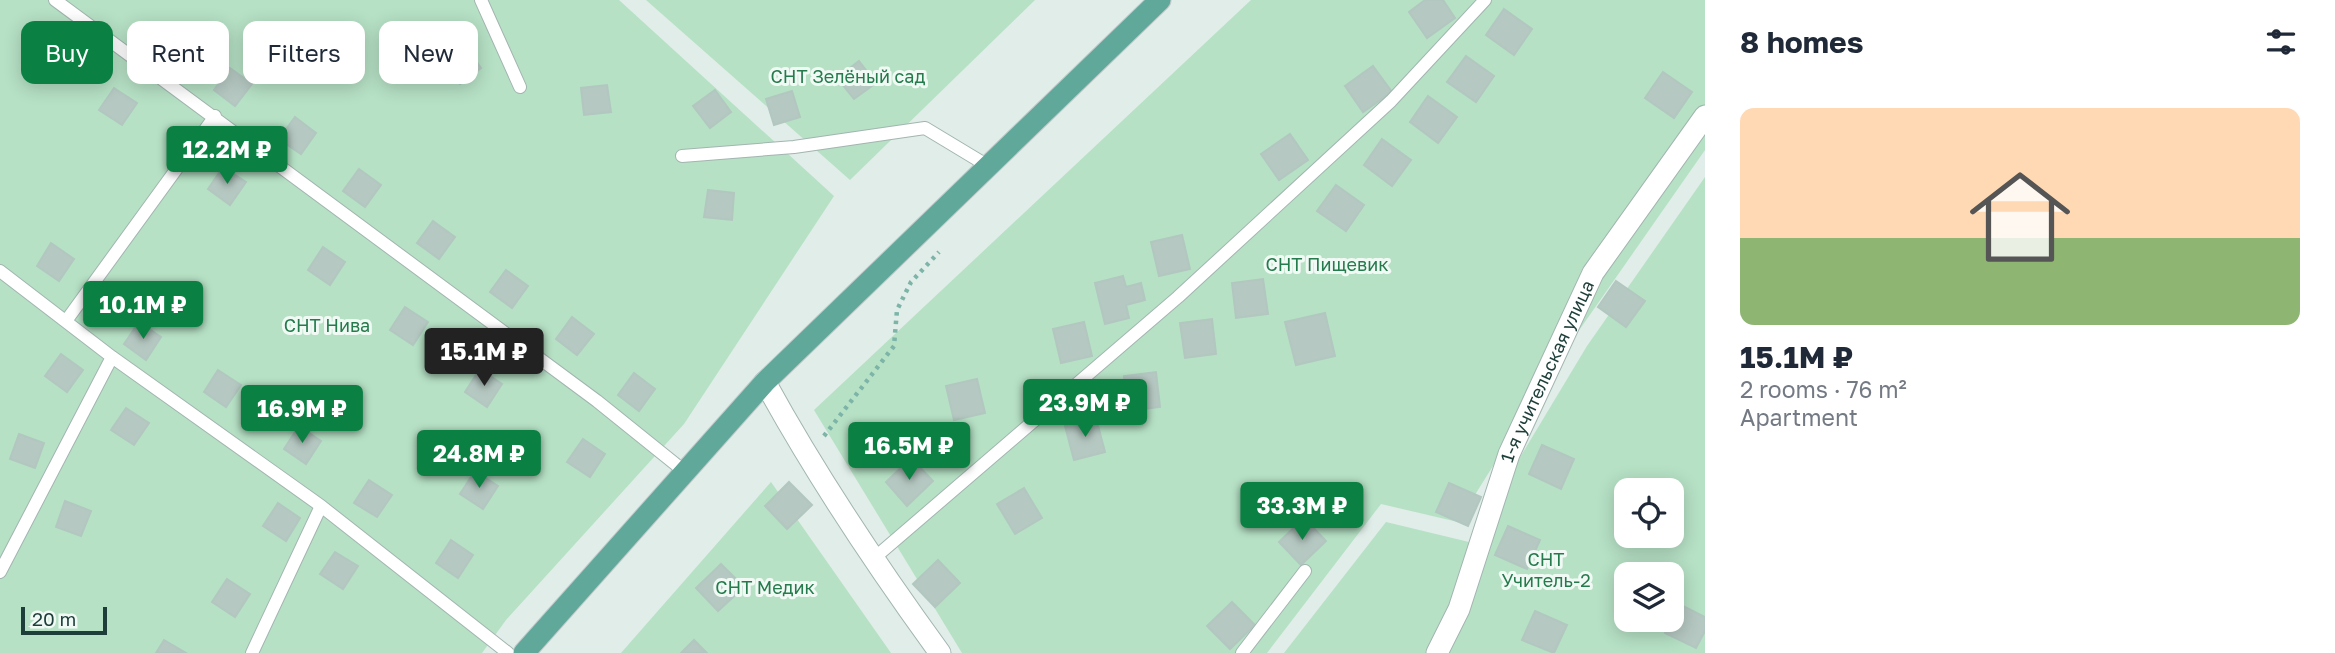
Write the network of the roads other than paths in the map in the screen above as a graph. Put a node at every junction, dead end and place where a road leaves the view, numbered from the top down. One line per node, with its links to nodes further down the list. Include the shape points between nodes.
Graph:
1 (55, 0): 6 (lane)
2 (481, 0): 5 (lane)
3 (1160, 0): 9 (main road)
4 (1485, 0): 16 (lane, via 1391,101 1178,297)
5 (520, 87)
6 (215, 116): 11 (lane); 14 (lane)
7 (1705, 116): 24 (street, 1-я учительская улица, via 1593,272 1509,454 1459,609)
8 (682, 156): 9 (lane, via 794,147 925,128)
9 (988, 166): 13 (main road)
10 (0, 271): 11 (lane)
11 (66, 321): 12 (lane)
12 (112, 357): 15 (lane); 18 (lane)
13 (765, 382): 14 (main road); 16 (street)
14 (684, 471): 21 (main road)
15 (321, 506): 19 (lane); 20 (lane)
16 (872, 560): 22 (street)
17 (1305, 571): 23 (lane)
18 (0, 572)
19 (252, 653)
20 (508, 653)
21 (524, 653)
22 (940, 653)
23 (1242, 653)
24 (1437, 653)

